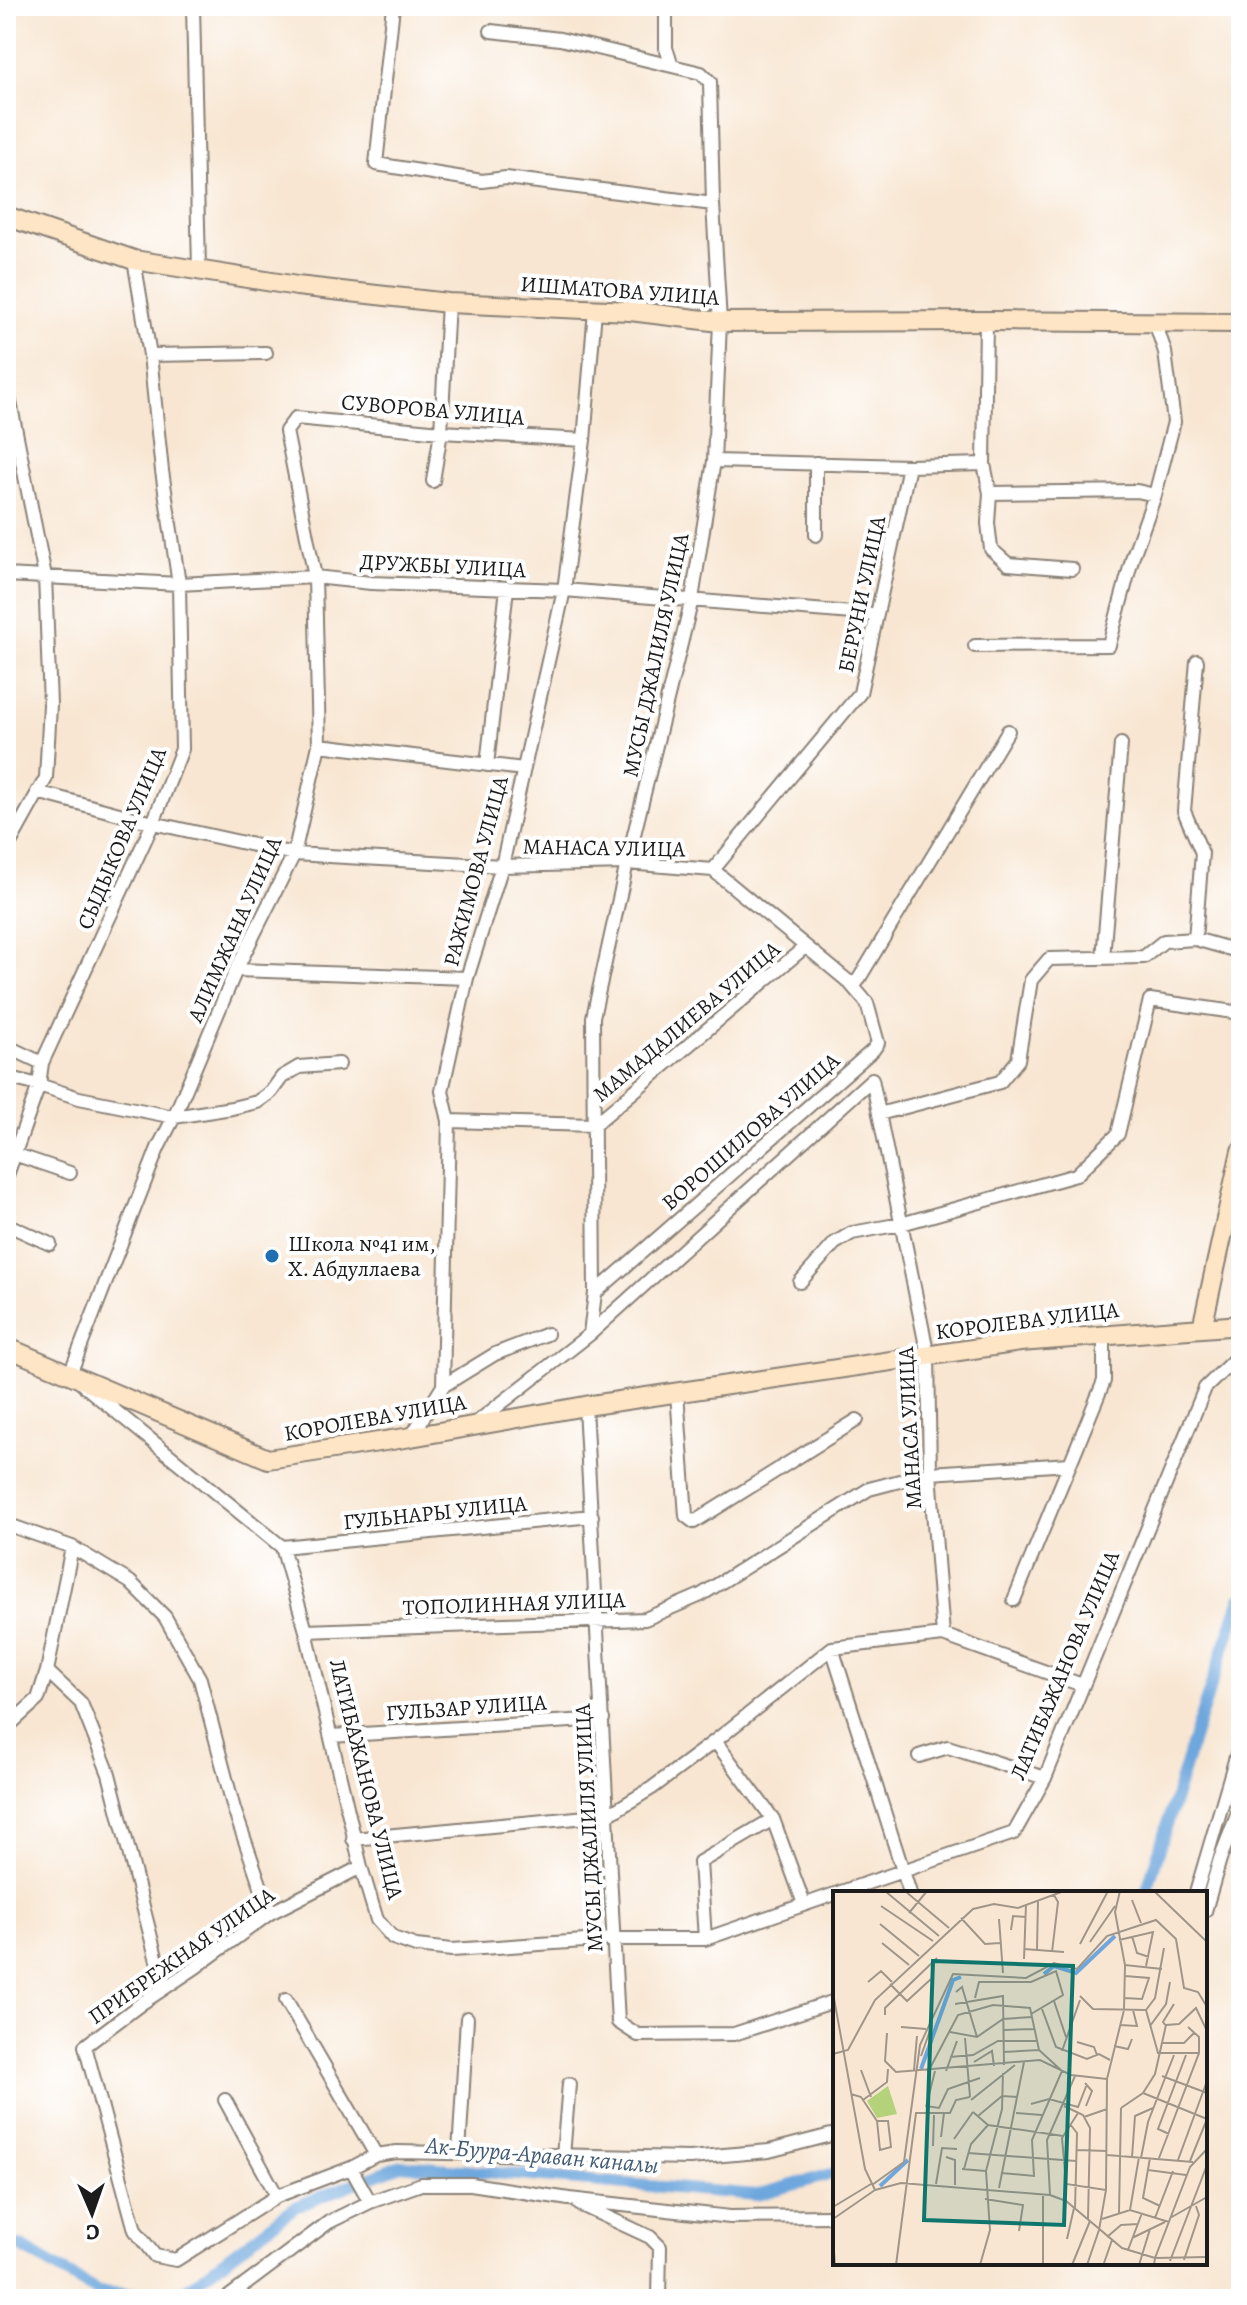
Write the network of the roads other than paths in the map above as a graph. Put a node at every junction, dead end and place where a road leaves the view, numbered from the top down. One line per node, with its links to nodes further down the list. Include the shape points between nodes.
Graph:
1 (193, 6): 9 (street)
2 (393, 6): 6 (street, via 376,164 482,181 506,178)
3 (666, 6): 5 (street, via 666,48)
4 (491, 31): 5 (street, via 560,39)
5 (672, 66): 6 (street, МУСЫ ДЖАЛИЛЯ УЛИЦА, via 701,73 710,82)
6 (713, 204): 13 (street, МУСЫ ДЖАЛИЛЯ УЛИЦА)
7 (6, 216): 8 (street, ИШМАТОВА УЛИЦА)
8 (134, 260): 9 (street, ИШМАТОВА УЛИЦА); 17 (street, СЫДЫКОВА УЛИЦА)
9 (199, 269): 10 (street, ИШМАТОВА УЛИЦА)
10 (448, 303): 11 (street, ИШМАТОВА УЛИЦА); 20 (street)
11 (595, 310): 13 (street, ИШМАТОВА УЛИЦА); 21 (street, РАЖИМОВА УЛИЦА)
12 (986, 321): 13 (street, ИШМАТОВА УЛИЦА); 14 (street, ИШМАТОВА УЛИЦА); 24 (street)
13 (720, 322): 22 (street, МУСЫ ДЖАЛИЛЯ УЛИЦА)
14 (1155, 322): 15 (street, ИШМАТОВА УЛИЦА); 28 (street, via 1165,352 1174,422)
15 (1241, 323)
16 (266, 353): 17 (street)
17 (150, 355): 34 (street, СЫДЫКОВА УЛИЦА)
18 (6, 382): 32 (street)
19 (286, 431): 20 (street, СУВОРОВА УЛИЦА, via 296,418); 33 (street, АЛИМЖАНА УЛИЦА)
20 (441, 432): 21 (street, СУВОРОВА УЛИЦА); 26 (street)
21 (584, 440): 36 (street, РАЖИМОВА УЛИЦА)
22 (714, 461): 23 (street); 37 (street, МУСЫ ДЖАЛИЛЯ УЛИЦА)
23 (816, 463): 25 (street); 29 (street)
24 (984, 464): 25 (street); 27 (street)
25 (909, 466): 38 (street, БЕРУНИ УЛИЦА)
26 (433, 481)
27 (990, 493): 28 (street); 30 (street, via 991,549 1008,564)
28 (1155, 495): 39 (street, via 1109,645)
29 (816, 535)
30 (1072, 569)
31 (6, 575): 32 (street, ДРУЖБЫ УЛИЦА)
32 (45, 576): 34 (street, ДРУЖБЫ УЛИЦА); 46 (street, via 50,705 46,778)
33 (315, 577): 34 (street, ДРУЖБЫ УЛИЦА); 35 (street, ДРУЖБЫ УЛИЦА); 43 (street, АЛИМЖАНА УЛИЦА)
34 (179, 584): 47 (street, СЫДЫКОВА УЛИЦА, via 182,749)
35 (507, 588): 36 (street, ДРУЖБЫ УЛИЦА); 44 (street)
36 (564, 590): 37 (street, ДРУЖБЫ УЛИЦА); 45 (street, РАЖИМОВА УЛИЦА)
37 (692, 599): 38 (street, ДРУЖБЫ УЛИЦА); 50 (street, МУСЫ ДЖАЛИЛЯ УЛИЦА)
38 (877, 615): 52 (street, БЕРУНИ УЛИЦА, via 860,693)
39 (975, 646)
40 (1197, 661): 53 (street, via 1184,811 1202,853)
41 (1008, 731): 59 (street, via 857,982)
42 (1121, 744): 56 (street)
43 (319, 745): 44 (street); 49 (street, АЛИМЖАНА УЛИЦА)
44 (487, 765): 45 (street)
45 (524, 769): 51 (street, РАЖИМОВА УЛИЦА)
46 (37, 792): 47 (street, МАНАСА УЛИЦА); 48 (street)
47 (153, 823): 49 (street, МАНАСА УЛИЦА); 62 (street, СЫДЫКОВА УЛИЦА)
48 (6, 850)
49 (294, 854): 51 (street, МАНАСА УЛИЦА); 57 (street, АЛИМЖАНА УЛИЦА)
50 (627, 863): 51 (street, МАНАСА УЛИЦА); 52 (street, МАНАСА УЛИЦА); 70 (street, МУСЫ ДЖАЛИЛЯ УЛИЦА, via 593,1017)
51 (502, 866): 58 (street, РАЖИМОВА УЛИЦА)
52 (713, 870): 54 (street, МАНАСА УЛИЦА)
53 (1195, 939): 55 (street); 56 (street, via 1164,941 1144,957)
54 (805, 947): 59 (street, МАНАСА УЛИЦА); 70 (street, МАМАДАЛИЕВА УЛИЦА)
55 (1241, 952)
56 (1103, 958): 67 (street, via 1049,959 1031,980 1018,1060 1000,1082)
57 (236, 970): 58 (street); 68 (street, АЛИМЖАНА УЛИЦА)
58 (467, 978): 69 (street, РАЖИМОВА УЛИЦА, via 442,1091)
59 (849, 982): 79 (street, ВОРОШИЛОВА УЛИЦА, via 867,1003 878,1043 873,1050)
60 (1241, 1013): 76 (street, via 1150,1000 1118,1134 1076,1175)
61 (6, 1046): 62 (street)
62 (42, 1063): 66 (street, СЫДЫКОВА УЛИЦА)
63 (339, 1064): 68 (street, via 299,1067 257,1102)
64 (6, 1077): 66 (street)
65 (872, 1079): 67 (street, МАНАСА УЛИЦА); 83 (street, ВОРОШИЛОВА УЛИЦА)
66 (39, 1085): 68 (street); 72 (street, СЫДЫКОВА УЛИЦА)
67 (879, 1114): 76 (street, МАНАСА УЛИЦА)
68 (174, 1117): 88 (street, АЛИМЖАНА УЛИЦА)
69 (449, 1121): 70 (street, МАМАДАЛИЕВА УЛИЦА); 89 (street, РАЖИМОВА УЛИЦА)
70 (594, 1125): 79 (street, МУСЫ ДЖАЛИЛЯ УЛИЦА)
71 (1241, 1151): 81 (street)
72 (14, 1154): 73 (street); 74 (street, СЫДЫКОВА УЛИЦА)
73 (70, 1173)
74 (6, 1178)
75 (6, 1224): 77 (street)
76 (901, 1224): 78 (street, via 852,1233 835,1243); 87 (street, МАНАСА УЛИЦА)
77 (50, 1244)
78 (800, 1282)
79 (595, 1293): 83 (street, МУСЫ ДЖАЛИЛЯ УЛИЦА)
80 (1241, 1325): 81 (street, КОРОЛЕВА УЛИЦА)
81 (1202, 1328): 84 (street, КОРОЛЕВА УЛИЦА)
82 (547, 1334): 89 (street, via 495,1354)
83 (590, 1334): 93 (street, ВОРОШИЛОВА УЛИЦА)
84 (1104, 1334): 87 (street, КОРОЛЕВА УЛИЦА); 95 (street, via 1104,1381)
85 (6, 1347): 88 (street, КОРОЛЕВА УЛИЦА)
86 (1241, 1353): 107 (street, ЛАТИБАЖАНОВА УЛИЦА, via 1205,1388)
87 (928, 1356): 90 (street, КОРОЛЕВА УЛИЦА); 96 (street, МАНАСА УЛИЦА)
88 (70, 1374): 94 (street, КОРОЛЕВА УЛИЦА, via 268,1459); 100 (street)
89 (443, 1386): 94 (street)
90 (677, 1393): 91 (street, КОРОЛЕВА УЛИЦА); 92 (street, via 686,1516 694,1522)
91 (585, 1406): 93 (street, КОРОЛЕВА УЛИЦА); 97 (street, МУСЫ ДЖАЛИЛЯ УЛИЦА)
92 (857, 1420)
93 (474, 1425): 94 (street, КОРОЛЕВА УЛИЦА)
94 (411, 1437)
95 (1070, 1464): 96 (street, ТОПОЛИННАЯ УЛИЦА); 101 (street)
96 (930, 1473): 102 (street, ТОПОЛИННАЯ УЛИЦА, via 869,1489 701,1595 645,1619); 104 (street, МАНАСА УЛИЦА)
97 (592, 1516): 100 (street, ГУЛЬНАРЫ УЛИЦА); 102 (street, МУСЫ ДЖАЛИЛЯ УЛИЦА)
98 (6, 1524): 99 (street)
99 (72, 1547): 106 (street); 127 (street, via 130,1582 165,1617 200,1679 234,1809)
100 (282, 1547): 103 (street, ЛАТИБАЖАНОВА УЛИЦА)
101 (1014, 1600)
102 (597, 1620): 103 (street, ТОПОЛИННАЯ УЛИЦА); 108 (street, МУСЫ ДЖАЛИЛЯ УЛИЦА)
103 (306, 1631): 110 (street, ЛАТИБАЖАНОВА УЛИЦА)
104 (943, 1635): 105 (street); 107 (street)
105 (832, 1648): 112 (street); 120 (street)
106 (47, 1671): 109 (street, via 38,1699); 130 (street, via 81,1703 109,1774)
107 (1082, 1685): 114 (street, ЛАТИБАЖАНОВА УЛИЦА)
108 (603, 1719): 110 (street, ГУЛЬЗАР УЛИЦА); 116 (street, МУСЫ ДЖАЛИЛЯ УЛИЦА)
109 (6, 1728)
110 (331, 1736): 118 (street, ЛАТИБАЖАНОВА УЛИЦА)
111 (1241, 1740): 123 (street)
112 (715, 1741): 116 (street); 117 (street)
113 (919, 1756): 114 (street, via 948,1747)
114 (1045, 1778): 120 (street, ЛАТИБАЖАНОВА УЛИЦА, via 1014,1833)
115 (1241, 1805): 126 (street)
116 (608, 1815): 118 (street); 128 (street, МУСЫ ДЖАЛИЛЯ УЛИЦА)
117 (773, 1819): 125 (street); 129 (street, via 700,1862)
118 (353, 1839): 119 (street, ЛАТИБАЖАНОВА УЛИЦА)
119 (361, 1867): 127 (street, ПРИБРЕЖНАЯ УЛИЦА); 128 (street, ЛАТИБАЖАНОВА УЛИЦА, via 377,1920 393,1938 416,1946 452,1950)
120 (903, 1872): 121 (street, ЛАТИБАЖАНОВА УЛИЦА); 122 (street)
121 (846, 1891)
122 (909, 1891)
123 (1197, 1891)
124 (833, 1895): 125 (street, ЛАТИБАЖАНОВА УЛИЦА)
125 (804, 1904): 129 (street, ЛАТИБАЖАНОВА УЛИЦА)
126 (1207, 1904)
127 (270, 1913): 130 (street, ПРИБРЕЖНАЯ УЛИЦА)
128 (614, 1939): 129 (street, ЛАТИБАЖАНОВА УЛИЦА); 132 (street, МУСЫ ДЖАЛИЛЯ УЛИЦА, via 618,2022 638,2035 734,2034)
129 (705, 1939)
130 (164, 1988): 141 (street, ПРИБРЕЖНАЯ УЛИЦА, via 85,2046 135,2230 155,2256 176,2260)
131 (286, 2000): 138 (street)
132 (833, 2002)
133 (467, 2018): 137 (street)
134 (569, 2084): 139 (street)
135 (225, 2100): 141 (street)
136 (833, 2135): 139 (street, ПРИБРЕЖНАЯ УЛИЦА, via 769,2151 690,2158)
137 (459, 2153): 138 (street, ПРИБРЕЖНАЯ УЛИЦА); 139 (street, ПРИБРЕЖНАЯ УЛИЦА)
138 (376, 2155): 140 (street, ПРИБРЕЖНАЯ УЛИЦА)
139 (563, 2156)
140 (351, 2168): 141 (street, ПРИБРЕЖНАЯ УЛИЦА); 143 (street)
141 (277, 2196)
142 (569, 2199): 143 (street, via 471,2184 421,2184); 144 (street, via 730,2217); 148 (street, via 650,2237 660,2247)
143 (370, 2202): 147 (street, via 329,2222)
144 (833, 2216)
145 (6, 2288): 146 (street)
146 (22, 2299)
147 (226, 2299)
148 (659, 2299)

